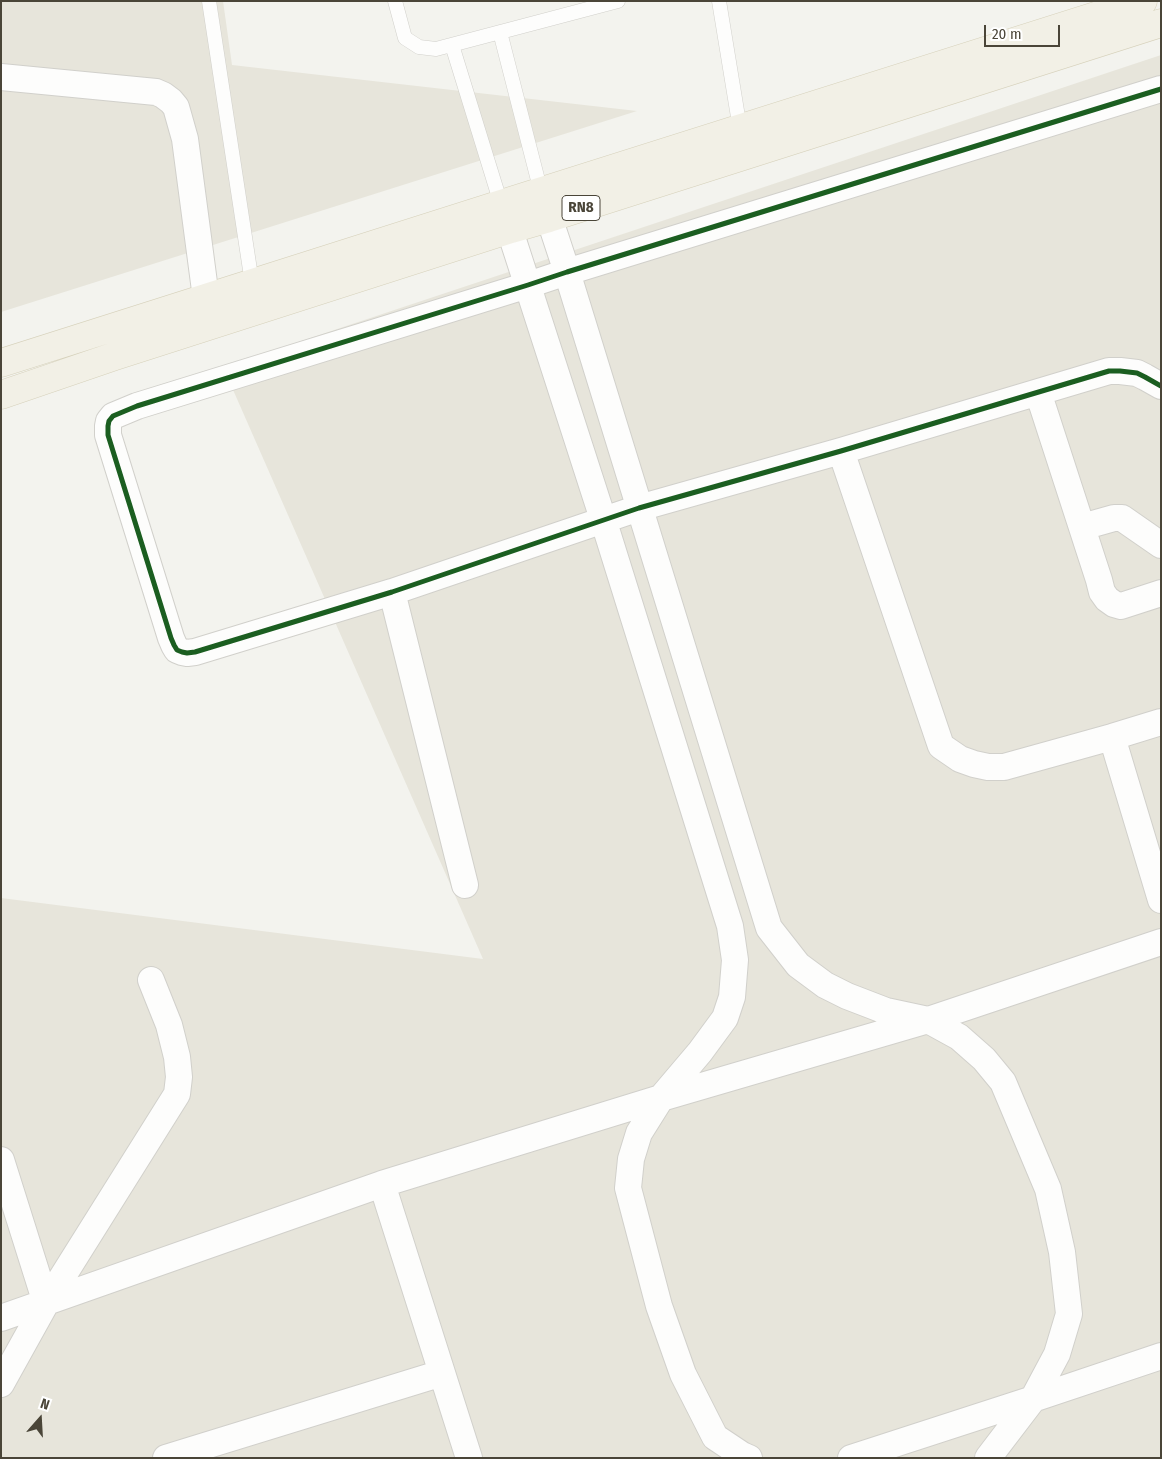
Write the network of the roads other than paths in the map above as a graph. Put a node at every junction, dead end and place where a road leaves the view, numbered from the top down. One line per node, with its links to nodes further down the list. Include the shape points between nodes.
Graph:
1 (209, 1): 17 (lane)
2 (396, 1): 8 (lane, via 404,38 419,47 436,49)
3 (618, 1): 7 (lane)
4 (719, 1): 11 (lane)
5 (1143, 1): 11 (main road, RN8)
6 (1161, 23): 14 (main road, RN8)
7 (500, 32): 8 (lane); 12 (lane)
8 (452, 45): 13 (lane)
9 (1, 77): 19 (street, via 156,92 171,101 176,107 185,139)
10 (1161, 89): 16 (street)
11 (740, 129): 12 (main road, RN8)
12 (541, 192): 13 (main road, RN8); 14 (street)
13 (501, 204): 15 (street); 17 (main road, RN8)
14 (549, 218): 15 (main road, RN8); 16 (street)
15 (510, 229): 18 (street); 23 (main road, RN8)
16 (567, 272): 18 (street); 25 (street)
17 (252, 283): 19 (main road, RN8)
18 (528, 285): 26 (street); 29 (street, via 137,406 110,418 108,435 171,638 179,651 195,652)
19 (206, 298): 20 (main road, RN8)
20 (1, 363)
21 (1161, 386): 22 (street, via 1137,373 1108,371)
22 (1038, 392): 24 (street); 27 (street)
23 (1, 394)
24 (841, 451): 25 (street); 32 (street, via 941,746 974,764 1004,767)
25 (639, 508): 26 (street); 37 (street, via 769,928 798,965 825,985 886,1011)
26 (603, 519): 29 (street); 38 (street, via 730,926 735,960 732,996 725,1018)
27 (1082, 527): 28 (street, via 1122,518); 30 (street, via 1107,599 1121,606)
28 (1161, 545)
29 (392, 592): 33 (street)
30 (1161, 593)
31 (1161, 722): 32 (street)
32 (1112, 738): 34 (street)
33 (464, 885)
34 (1161, 900)
35 (1161, 942): 37 (street)
36 (150, 980): 41 (street, via 169,1025 177,1057 177,1094)
37 (928, 1020): 38 (street); 46 (street, via 959,1038 984,1059 1003,1082 1048,1189 1062,1252 1069,1314 1057,1354)
38 (661, 1098): 40 (street); 49 (street, via 639,1133 631,1159 628,1188 658,1306 683,1374 715,1437)
39 (1, 1160): 41 (street)
40 (382, 1184): 41 (street); 44 (street)
41 (46, 1303): 42 (street); 45 (street)
42 (1, 1318)
43 (1161, 1356): 46 (street)
44 (442, 1373): 47 (street); 48 (street)
45 (1, 1384)
46 (1033, 1399): 50 (street); 51 (street)
47 (166, 1458)
48 (469, 1458)
49 (749, 1458)
50 (851, 1458)
51 (988, 1458)

